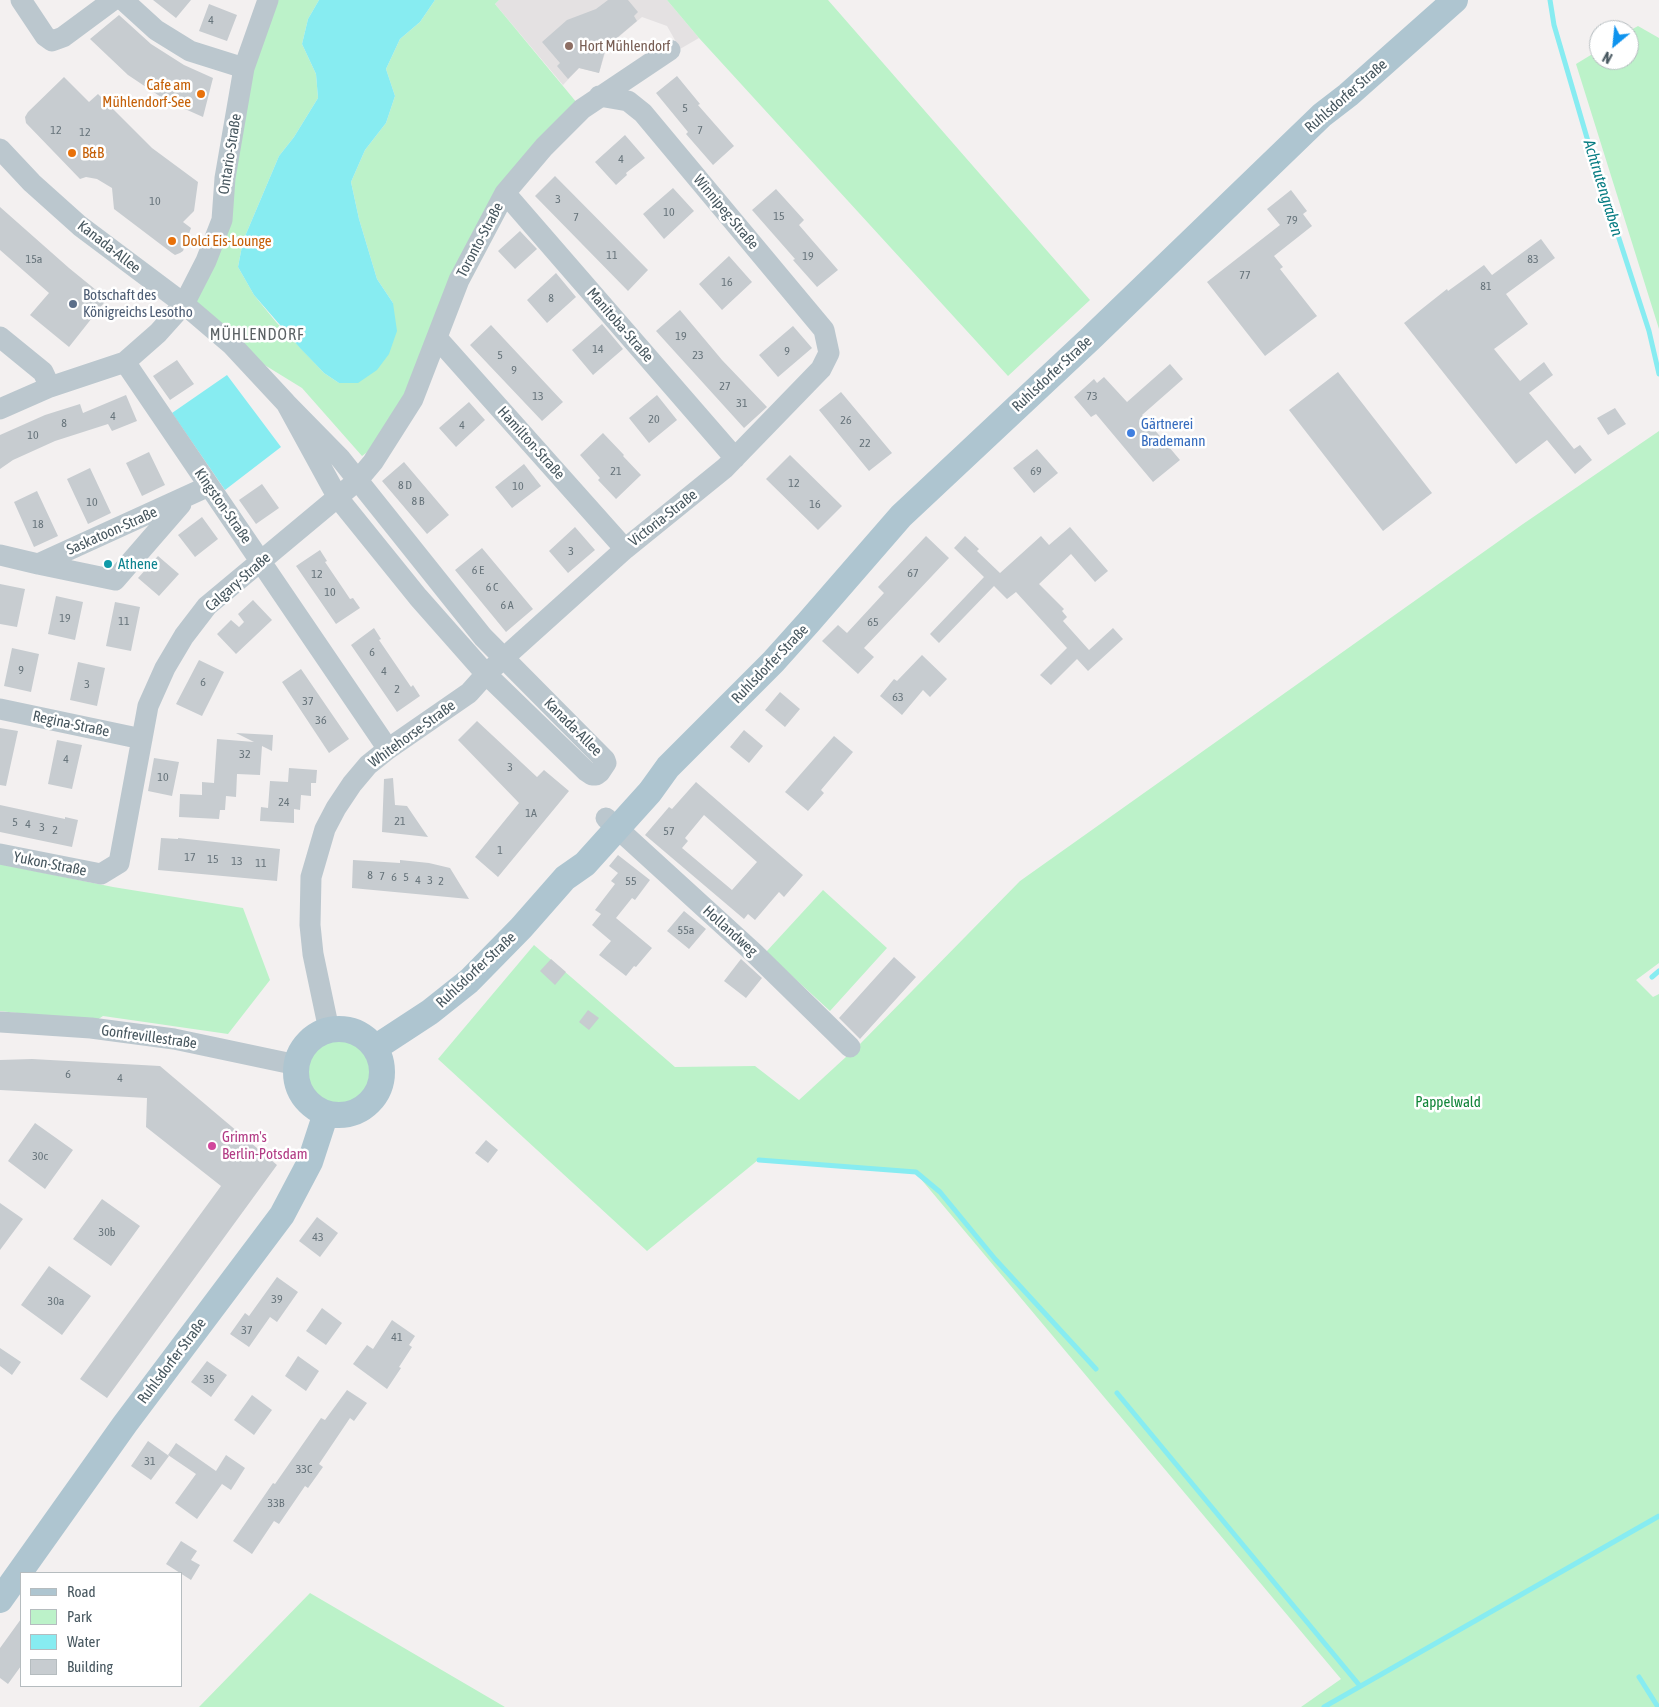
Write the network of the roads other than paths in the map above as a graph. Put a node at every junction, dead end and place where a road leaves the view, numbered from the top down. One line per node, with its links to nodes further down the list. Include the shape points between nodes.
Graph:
1 (21, 0): 2 (street, via 45,36 52,41 63,37)
2 (113, 0)
3 (123, 0): 7 (street, via 156,30 190,51)
4 (268, 0): 7 (street, Ontario-Straße)
5 (1455, 0): 33 (main road, Ruhlsdorfer Straße, via 1322,115 901,516 773,662 668,768 650,792)
6 (670, 50): 8 (street, Toronto-Straße)
7 (244, 68): 11 (street, Ontario-Straße, via 225,178 222,220)
8 (599, 96): 10 (street, Toronto-Straße, via 544,147); 14 (street, Winnipeg-Straße, via 628,101 643,113 824,330)
9 (0, 149): 11 (street, Kanada-Allee, via 80,226)
10 (505, 193): 13 (street, Toronto-Straße, via 459,280); 19 (street, Manitoba-Straße)
11 (184, 304): 15 (street, Ontario-Straße); 17 (street, Kanada-Allee, via 232,345)
12 (0, 336): 16 (street, via 43,372)
13 (437, 338): 20 (street, Toronto-Straße, via 413,399); 24 (street, Hamilton-Straße)
14 (829, 353): 19 (street, Victoria-Straße, via 821,369)
15 (125, 362): 16 (street); 21 (street, Kingston-Straße)
16 (50, 387): 18 (street)
17 (286, 404): 20 (street, Kanada-Allee, via 340,458); 23 (street, Kanada-Allee)
18 (0, 409)
19 (735, 458): 24 (street, Victoria-Straße, via 687,501)
20 (357, 481): 23 (street, Calgary-Straße); 28 (street, Kanada-Allee)
21 (209, 486): 22 (street, Saskatoon-Straße); 26 (street, Kingston-Straße)
22 (186, 498): 27 (street, Saskatoon-Straße); 27 (street, Saskatoon-Straße, via 114,580)
23 (338, 498): 26 (street, Calgary-Straße); 29 (street, Kanada-Allee)
24 (625, 549): 28 (street, Victoria-Straße)
25 (0, 555): 27 (street, Saskatoon-Straße)
26 (261, 560): 31 (street, Calgary-Straße, via 207,606 184,636 148,706); 32 (street, Kingston-Straße)
27 (38, 564)
28 (504, 659): 29 (street, Victoria-Straße); 29 (street, Kanada-Allee, via 605,760 600,772 592,775 586,771)
29 (486, 674): 32 (street, Whitehorse-Straße, via 469,693)
30 (0, 709): 31 (street, Regina-Straße)
31 (142, 739): 35 (street, Calgary-Straße, via 119,863)
32 (388, 748): 37 (street, Whitehorse-Straße, via 368,765 336,808 325,830 311,876 309,901 313,954)
33 (612, 823): 38 (street, Hollandweg, via 754,953); 39 (main road, Ruhlsdorfer Straße, via 585,864 565,878 469,980 430,1012)
34 (0, 854): 35 (street, Yukon-Straße)
35 (101, 874)
36 (0, 1022): 40 (street, Gonfrevillestraße, via 91,1028 174,1039)
37 (329, 1030): 39 (main road, via 355,1032); 40 (main road, via 314,1037 303,1049)
38 (850, 1047)
39 (375, 1048): 41 (main road, via 382,1076 370,1102 354,1112)
40 (297, 1065): 41 (main road, via 299,1089 315,1108)
41 (326, 1113): 42 (main road, Ruhlsdorfer Straße, via 310,1162 282,1215 130,1417)
42 (0, 1600)

